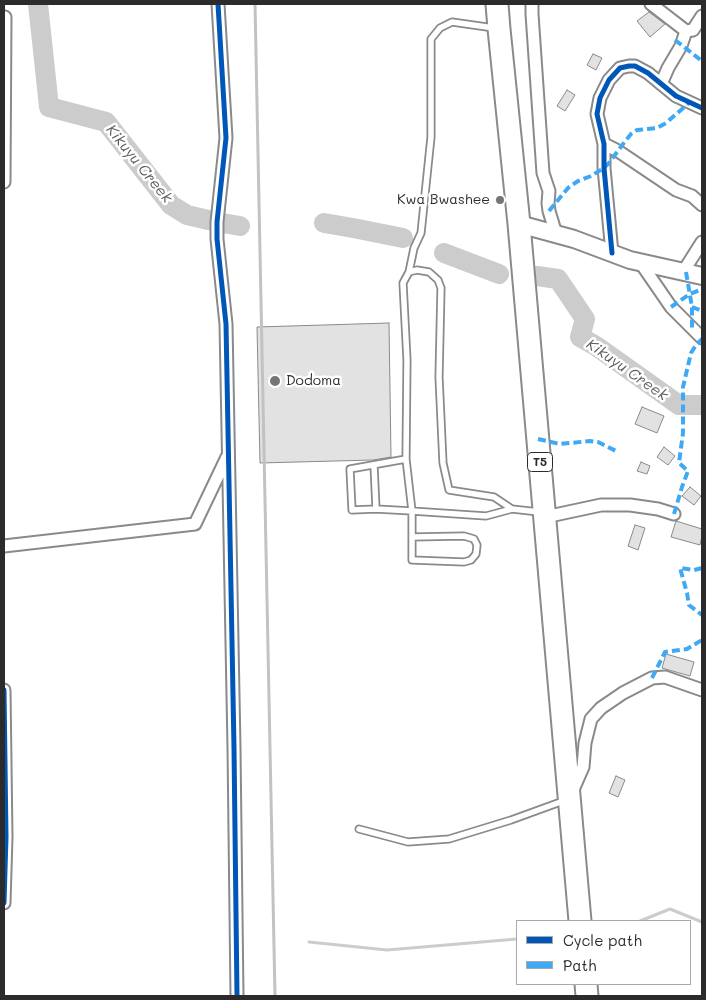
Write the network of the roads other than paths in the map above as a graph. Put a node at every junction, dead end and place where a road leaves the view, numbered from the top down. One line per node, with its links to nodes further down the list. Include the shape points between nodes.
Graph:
1 (218, 4): 23 (street, via 226,138 217,238 226,324)
2 (497, 4): 7 (highway, T5)
3 (532, 4): 15 (street, via 543,173)
4 (651, 4): 8 (street)
5 (702, 16): 8 (street, via 693,30)
6 (5, 17): 12 (street)
7 (499, 29): 14 (highway, T5); 19 (lane, via 452,22 440,28 431,39 431,137 421,233)
8 (686, 32): 9 (street)
9 (661, 84): 10 (street, via 676,96); 11 (street, via 635,66 620,68 600,98 597,114)
10 (702, 108)
11 (604, 144): 13 (street); 17 (street)
12 (4, 182)
13 (702, 205)
14 (519, 224): 15 (street); 30 (highway, T5)
15 (556, 234): 17 (street)
16 (702, 242): 20 (street)
17 (612, 254): 18 (street)
18 (640, 262): 20 (street); 22 (street, via 671,307)
19 (409, 272): 24 (lane, via 403,283 407,360); 27 (lane, via 429,272 441,288 443,463 449,490 494,497)
20 (683, 272): 21 (street)
21 (702, 276)
22 (702, 338)
23 (228, 453): 32 (street, via 196,524); 39 (street)
24 (406, 459): 25 (lane); 28 (lane)
25 (374, 465): 26 (lane); 26 (lane, via 350,469 352,510)
26 (376, 509): 28 (lane)
27 (512, 509): 28 (lane, via 486,516); 30 (lane)
28 (412, 511): 31 (lane)
29 (674, 514): 30 (street, via 630,505 601,505)
30 (545, 515): 35 (highway, T5)
31 (412, 537): 31 (lane, via 412,560 464,562 476,554 474,539 464,536)
32 (4, 546)
33 (4, 690): 37 (street)
34 (702, 690): 35 (street, via 665,677 652,678 601,708 590,719 583,767)
35 (569, 799): 36 (lane, via 449,839 408,842); 38 (highway, T5)
36 (358, 829)
37 (4, 903)
38 (580, 920)
39 (237, 996)

